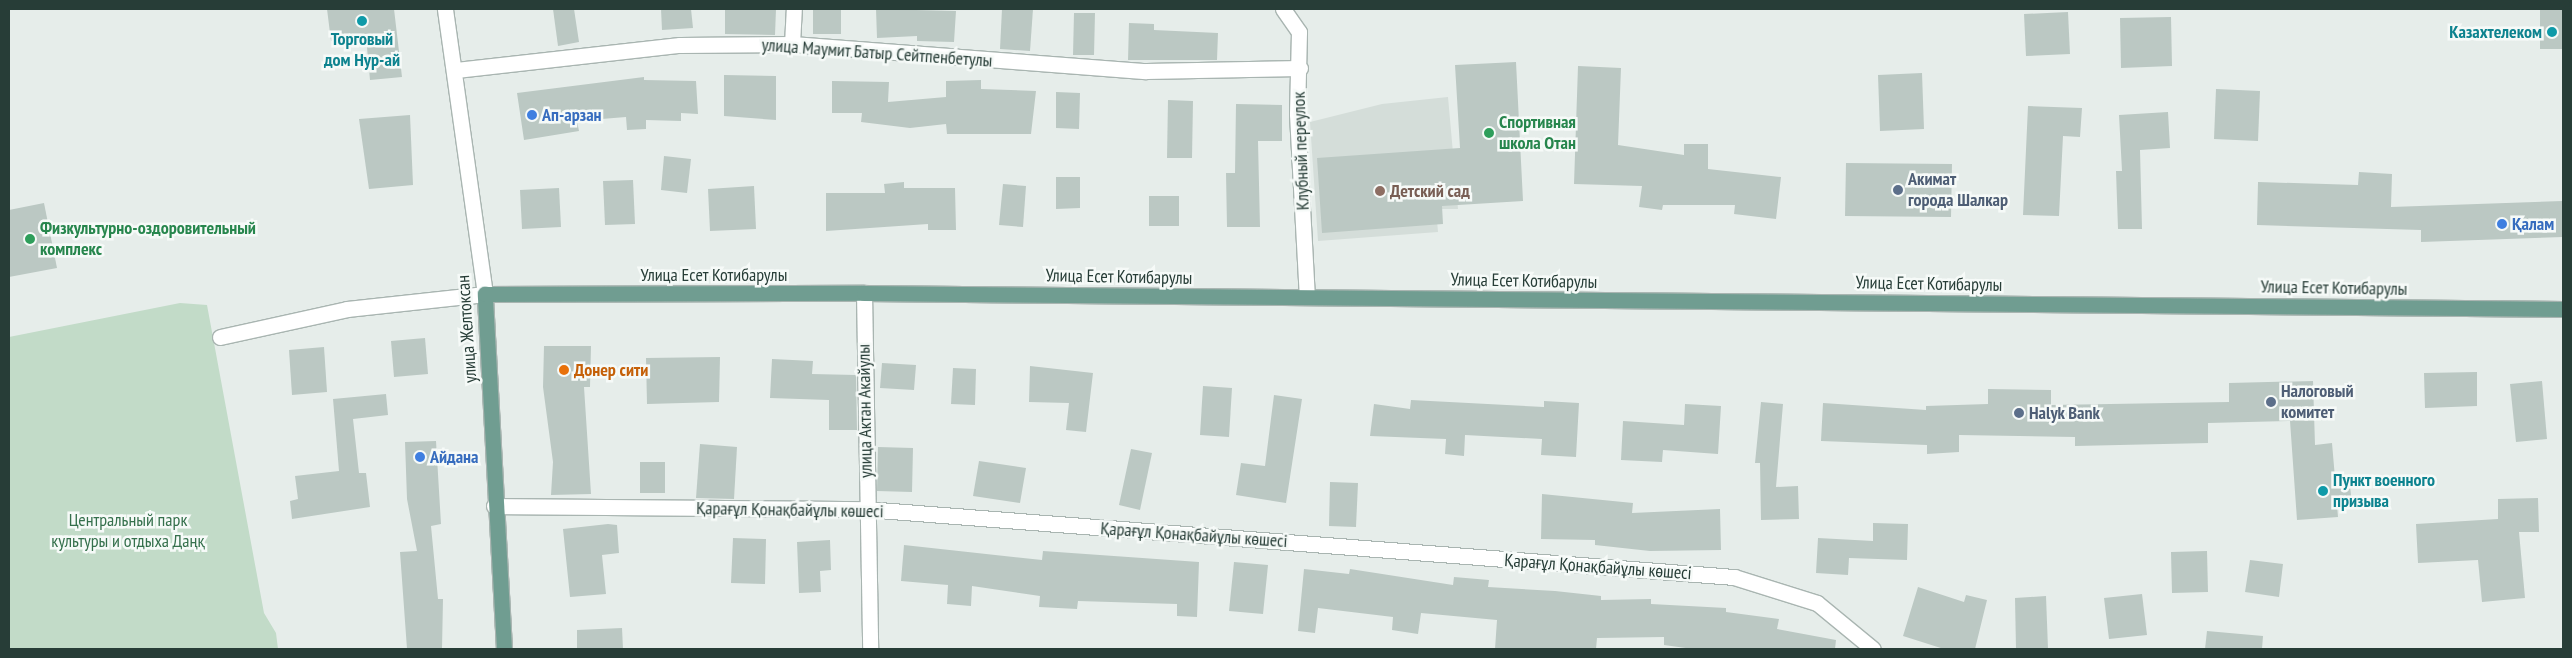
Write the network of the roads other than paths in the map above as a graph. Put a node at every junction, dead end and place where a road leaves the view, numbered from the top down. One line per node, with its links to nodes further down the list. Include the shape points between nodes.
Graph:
1 (445, 9): 6 (street, улица Желтоксан)
2 (794, 9): 4 (street)
3 (1283, 9): 5 (street, Клубный переулок, via 1299,32)
4 (792, 44): 5 (street, улица Маумит Батыр Сейтпенбетулы, via 1146,72); 6 (street, улица Маумит Батыр Сейтпенбетулы, via 680,46)
5 (1300, 68): 9 (street, Клубный переулок, via 1297,114)
6 (456, 70): 8 (street, улица Желтоксан)
7 (864, 293): 8 (main road, Улица Есет Котибарулы); 9 (main road, Улица Есет Котибарулы); 13 (street, улица Актан Акайулы)
8 (485, 294): 11 (street, via 348,310); 12 (main road, улица Желтоксан)
9 (1307, 297): 10 (main road, Улица Есет Котибарулы)
10 (2563, 309)
11 (220, 337)
12 (494, 506): 13 (street, Қарағұл Қонақбайұлы көшесі); 14 (main road, улица Желтоксан)
13 (866, 510): 15 (street, улица Актан Акайулы); 16 (street, Қарағұл Қонақбайұлы көшесі, via 1734,577 1817,603)
14 (504, 649)
15 (870, 649)
16 (1873, 649)

